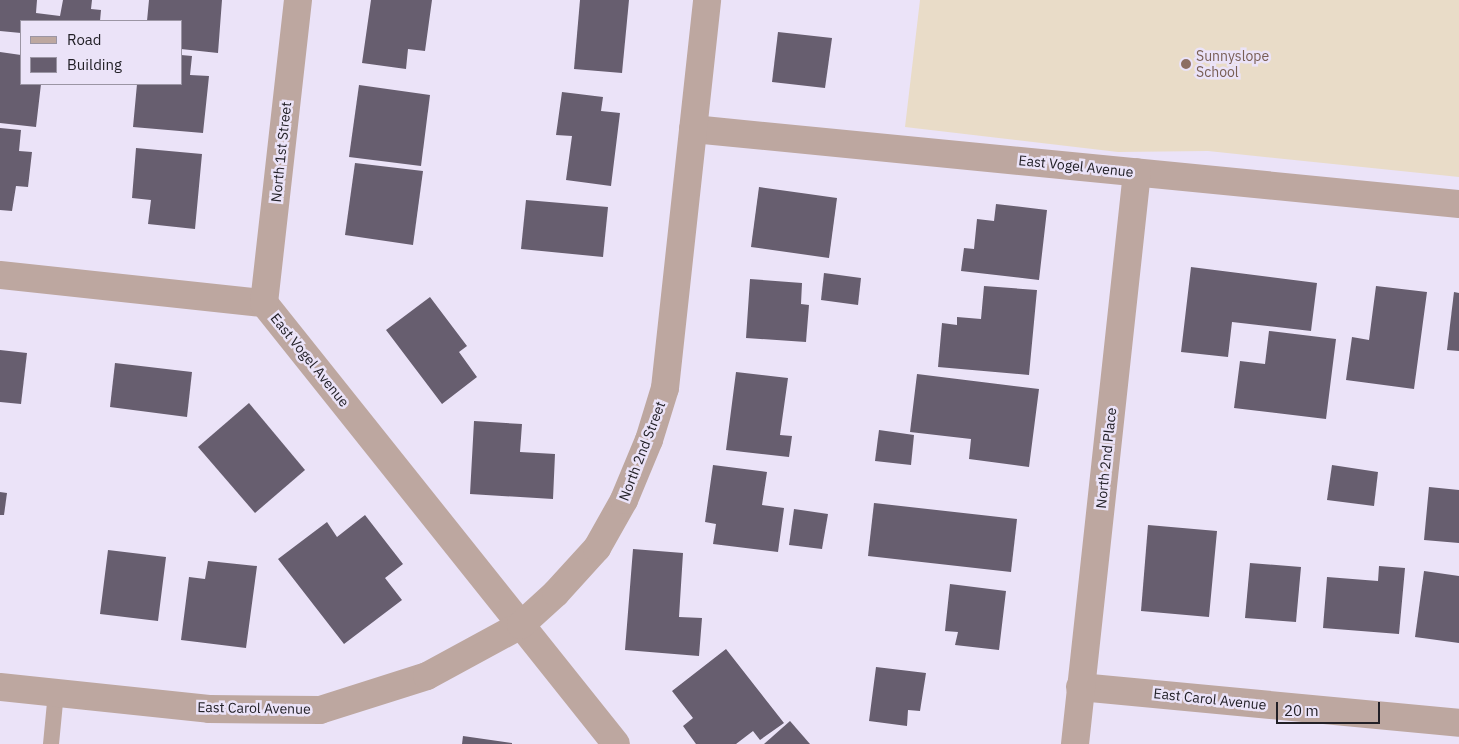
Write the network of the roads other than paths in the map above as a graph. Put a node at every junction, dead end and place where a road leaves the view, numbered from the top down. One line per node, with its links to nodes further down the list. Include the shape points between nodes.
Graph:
1 (298, 0): 7 (street, North 1st Street)
2 (708, 0): 3 (street, North 2nd Street)
3 (693, 129): 4 (street, East Vogel Avenue); 8 (street, North 2nd Street, via 665,388 649,440 624,500 597,548)
4 (1137, 172): 5 (street, East Vogel Avenue); 10 (street, North 2nd Place)
5 (1459, 204)
6 (0, 275): 7 (street, East Vogel Avenue)
7 (264, 303): 8 (street, East Vogel Avenue)
8 (521, 626): 11 (street, East Carol Avenue, via 427,676 320,710 209,708); 14 (street)
9 (0, 686): 11 (street, East Carol Avenue)
10 (1080, 687): 12 (street, East Carol Avenue); 15 (street, North 2nd Place)
11 (56, 692): 13 (lane)
12 (1459, 723)
13 (51, 744)
14 (616, 744)
15 (1075, 744)

